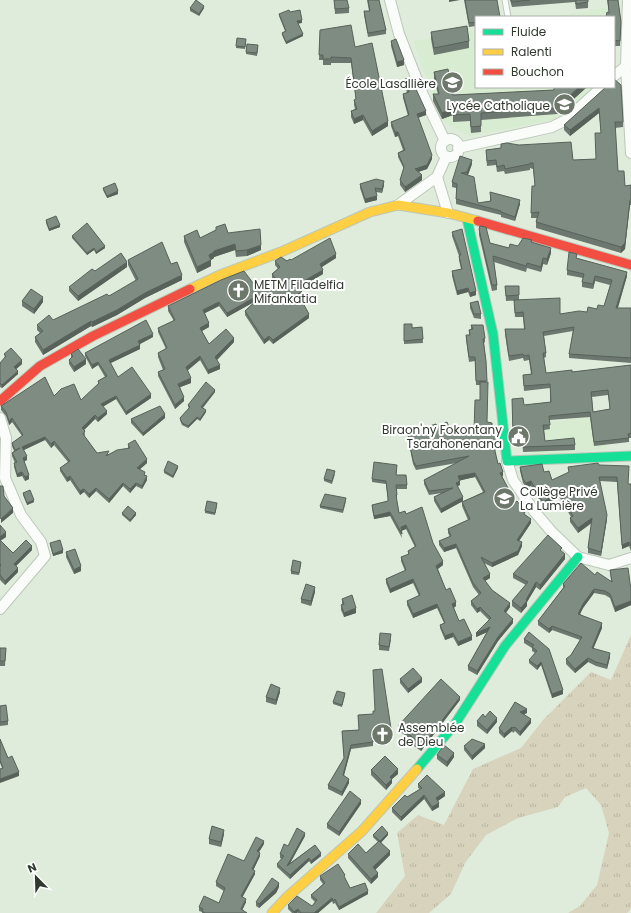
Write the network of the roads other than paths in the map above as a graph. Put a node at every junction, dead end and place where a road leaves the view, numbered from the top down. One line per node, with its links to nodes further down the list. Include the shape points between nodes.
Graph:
1 (505, 0): 4 (lane)
2 (628, 0): 5 (street)
3 (393, 2): 8 (street, via 399,34 423,95)
4 (508, 16)
5 (628, 65): 6 (street); 10 (street)
6 (615, 75)
7 (601, 88): 9 (street, via 566,120 552,127)
8 (445, 141): 9 (street, via 451,140); 11 (street, via 441,146 441,152)
9 (458, 148): 11 (street, via 457,154)
10 (631, 153)
11 (446, 157): 12 (street)
12 (437, 177): 13 (street); 14 (street)
13 (398, 205): 14 (street); 17 (street, via 370,212 281,252 220,275 93,336 40,366)
14 (448, 213): 15 (street)
15 (467, 219): 16 (street); 20 (street, via 492,334)
16 (631, 265)
17 (0, 401)
18 (0, 418): 23 (street, via 6,438 5,478 21,515 41,542 45,556)
19 (631, 456): 20 (street)
20 (507, 461): 21 (street, via 513,480 534,511)
21 (578, 557): 22 (street, via 608,565); 24 (street, via 505,646 455,724 403,786 362,831)
22 (631, 558)
23 (0, 609)
24 (272, 913)

